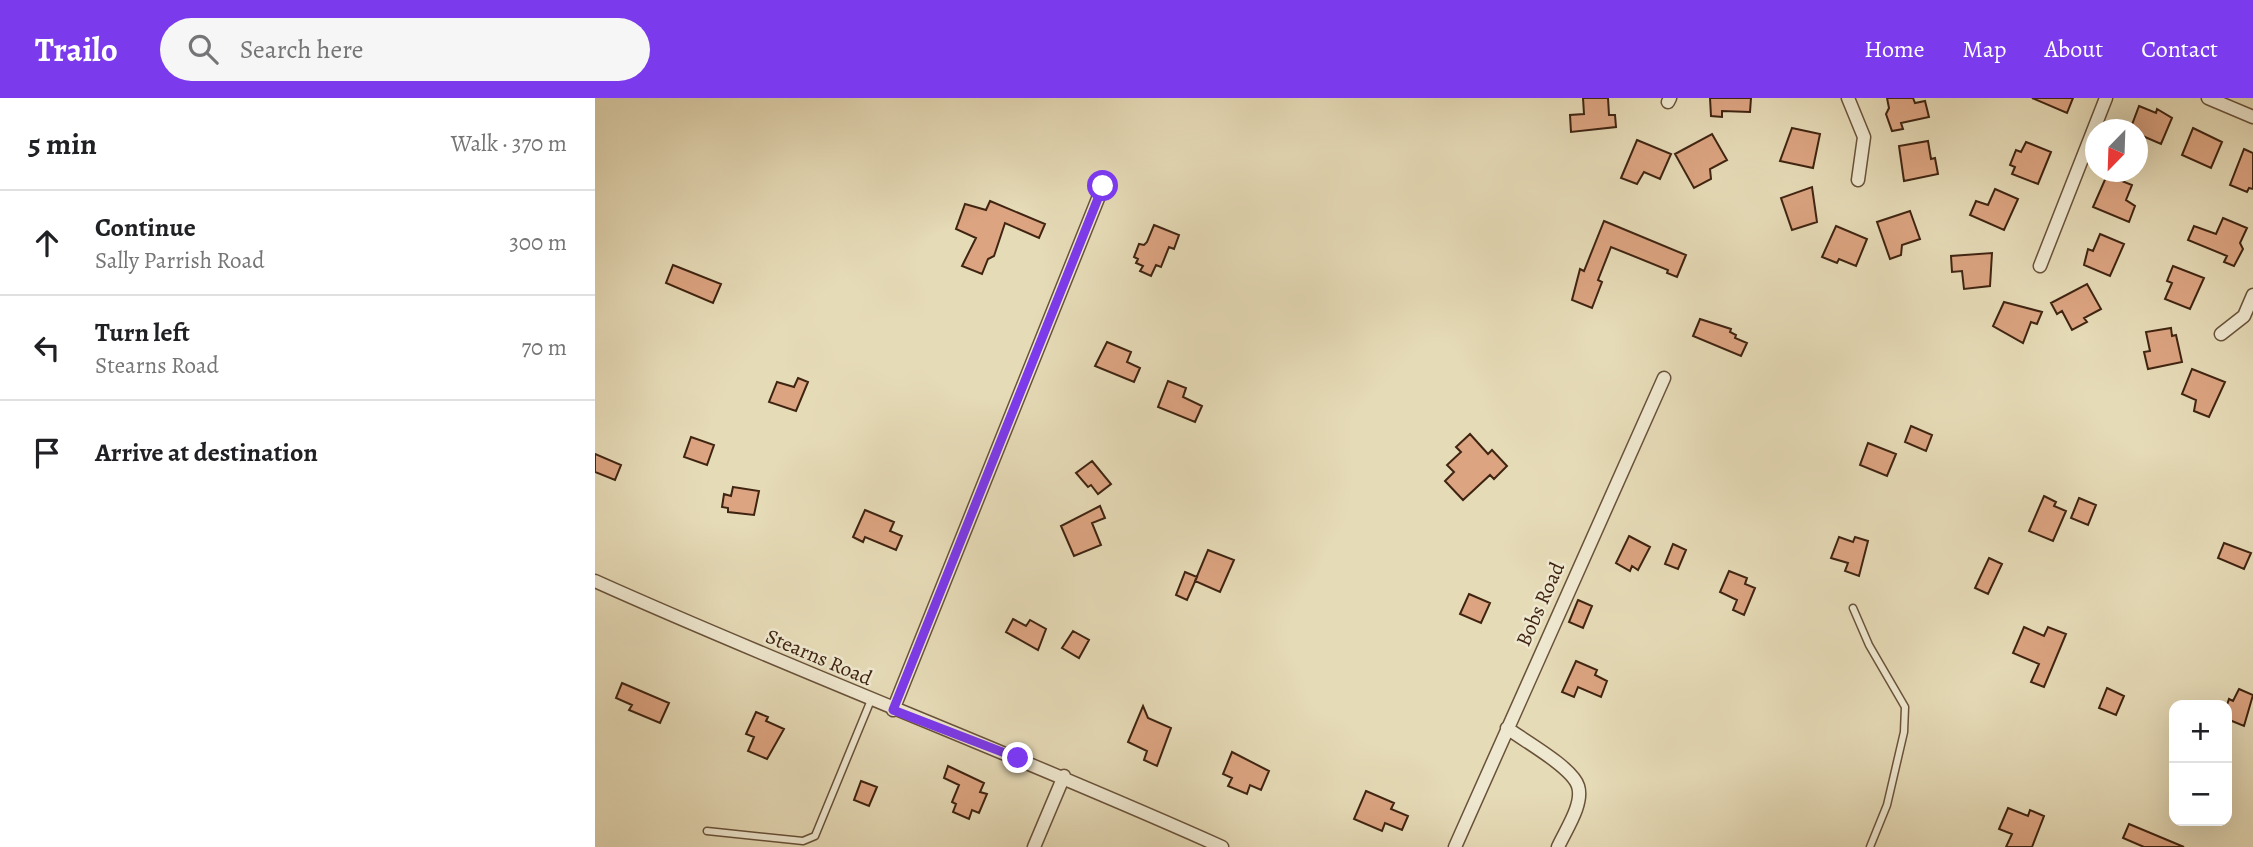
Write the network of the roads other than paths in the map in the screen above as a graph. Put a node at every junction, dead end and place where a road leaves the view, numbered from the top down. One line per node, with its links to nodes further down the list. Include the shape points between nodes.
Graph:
1 (1848, 98): 5 (street, via 1864,137)
2 (2106, 98): 7 (street)
3 (2208, 98): 4 (street)
4 (2253, 117)
5 (1858, 180)
6 (1103, 186): 14 (street)
7 (2040, 266)
8 (2253, 295): 9 (street, via 2244,316)
9 (2221, 334)
10 (1664, 378): 15 (street, Bobs Road)
11 (595, 581): 13 (street, Stearns Road)
12 (1853, 608): 22 (lane, via 1905,707 1904,732 1887,805)
13 (871, 700): 14 (street, Stearns Road); 17 (lane, via 815,836 803,841)
14 (893, 710): 16 (street, Stearns Road)
15 (1507, 728): 20 (street, Bobs Road); 21 (street, via 1570,774 1579,787 1577,805)
16 (1064, 776): 18 (street); 19 (street, Stearns Road)
17 (707, 831)
18 (1034, 847)
19 (1221, 847)
20 (1455, 847)
21 (1559, 847)
22 (1870, 847)

